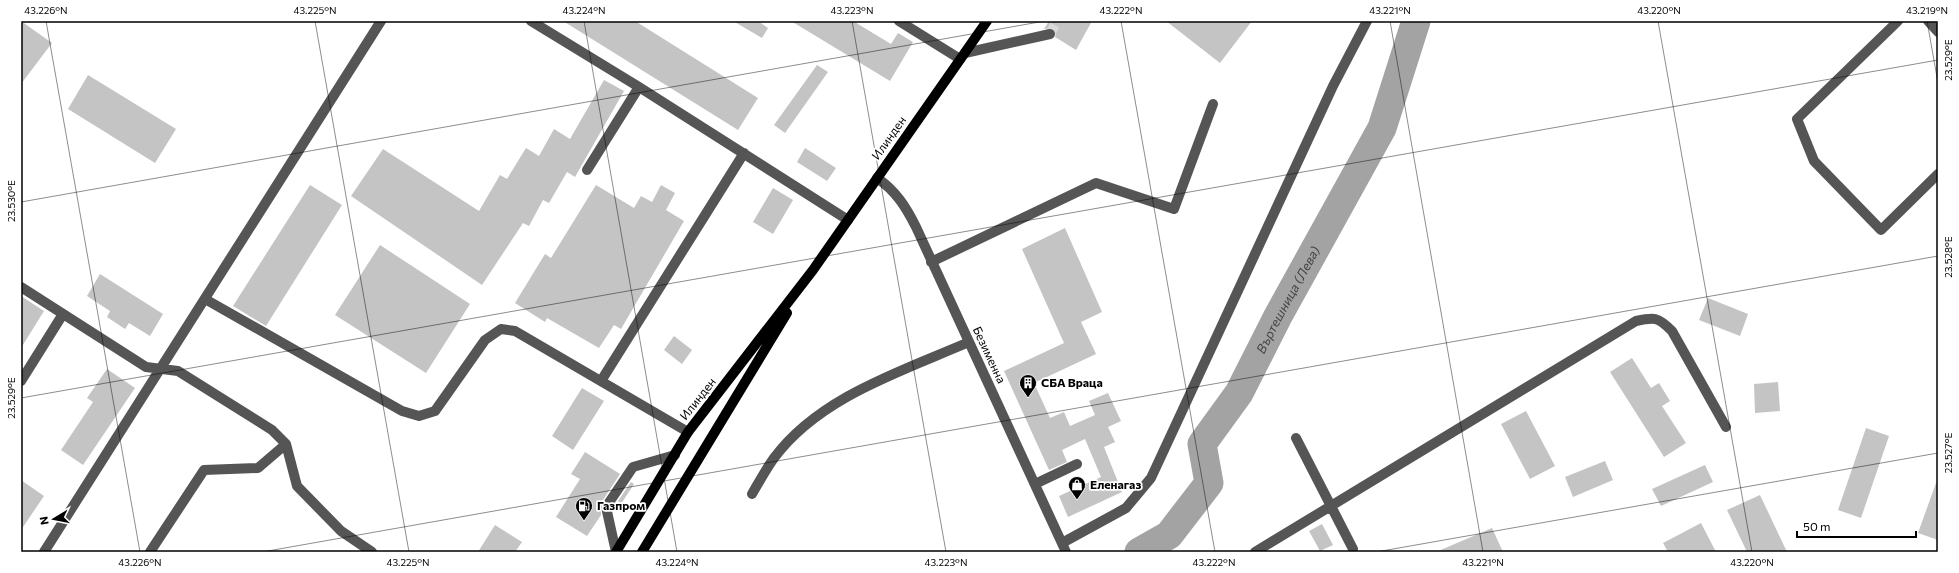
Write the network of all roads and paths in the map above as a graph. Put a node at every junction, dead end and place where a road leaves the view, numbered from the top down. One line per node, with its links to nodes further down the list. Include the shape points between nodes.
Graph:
1 (382, 21): 21 (street)
2 (531, 21): 11 (street)
3 (899, 21): 10 (street)
4 (987, 21): 10 (main road, Илинден)
5 (1367, 21): 36 (street, via 1333,86 1151,478 1126,508)
6 (1898, 21): 15 (street, via 1797,119 1814,161 1881,230)
7 (1928, 21): 8 (street)
8 (1938, 32)
9 (1050, 34): 10 (street)
10 (962, 56): 16 (main road, Илинден)
11 (639, 87): 13 (street); 14 (street)
12 (1213, 104): 18 (street, via 1174,209 1096,183)
13 (744, 153): 17 (street); 26 (street)
14 (587, 170)
15 (1938, 174)
16 (878, 178): 17 (main road, Илинден); 18 (street, Безименна, via 902,201)
17 (848, 220): 19 (main road, Илинден)
18 (931, 262): 23 (street, Безименна)
19 (813, 270): 28 (main road, Илинден); 42 (main road, Илинден)
20 (21, 287): 22 (street)
21 (205, 299): 24 (street); 26 (street, via 402,411 419,416 435,411 485,340 501,329 515,331)
22 (63, 314): 24 (street, via 146,367); 25 (street)
23 (969, 342): 33 (street, Безименна); 34 (street, via 848,395 829,408 805,425 774,457)
24 (160, 369): 30 (street, via 178,371 272,430); 38 (street)
25 (21, 381)
26 (601, 382): 28 (street)
27 (1726, 427): 35 (street, via 1672,331 1663,322 1653,318 1621,329)
28 (688, 432): 31 (main road, Илинден)
29 (1296, 438): 35 (street)
30 (286, 444): 39 (street, via 258,468 204,470); 40 (street, via 297,486 341,530)
31 (675, 455): 41 (main road, Илинден); 41 (street, via 634,467 606,507)
32 (1077, 464): 33 (street)
33 (1035, 484): 36 (street, Безименна)
34 (752, 494)
35 (1332, 506): 37 (street); 43 (street)
36 (1064, 548)
37 (1353, 549)
38 (44, 552)
39 (150, 552)
40 (372, 552)
41 (616, 552)
42 (642, 552)
43 (1255, 552)

